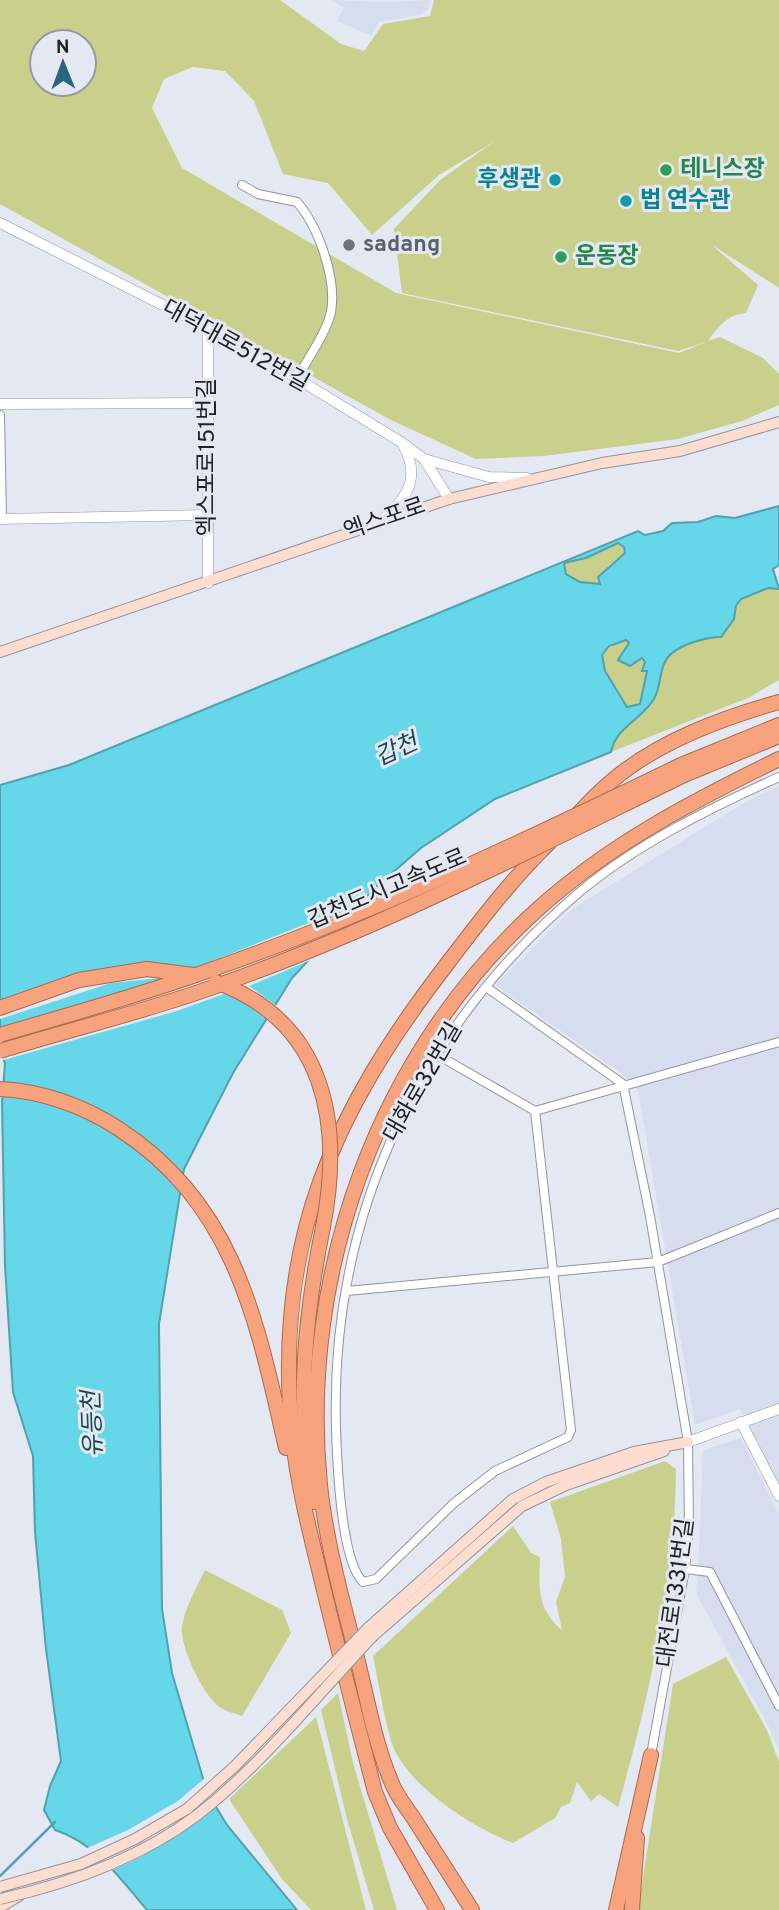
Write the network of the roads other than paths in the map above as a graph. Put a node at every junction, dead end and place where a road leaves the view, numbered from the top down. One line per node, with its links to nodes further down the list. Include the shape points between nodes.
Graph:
1 (242, 185): 4 (street, via 258,194 297,202 318,232 331,311)
2 (0, 223): 3 (street, 대덕대로512번길)
3 (208, 330): 4 (street, 대덕대로512번길); 5 (street, 엑스포로151번길)
4 (297, 379): 9 (street, 대덕대로512번길)
5 (208, 403): 6 (street); 13 (street, 엑스포로151번길)
6 (0, 404)
7 (0, 415): 14 (street)
8 (779, 422): 11 (main road, 엑스포로, via 680,451)
9 (401, 442): 10 (street, 대덕대로512번길); 15 (street, via 413,479 399,505)
10 (424, 459): 11 (street, via 489,477); 12 (street, 대덕대로512번길)
11 (531, 478): 12 (main road, 엑스포로)
12 (449, 499): 15 (main road, 엑스포로)
13 (208, 515): 14 (street); 16 (street, 엑스포로151번길)
14 (1, 519)
15 (382, 520): 16 (main road, 엑스포로)
16 (208, 583): 17 (main road, 엑스포로)
17 (0, 652)
18 (779, 702): 41 (highway, via 668,745 614,779 514,877 420,998 368,1075 322,1173 293,1293 290,1406)
19 (779, 725): 22 (highway, 갑천도시고속도로)
20 (779, 736): 22 (highway, 갑천도시고속도로)
21 (779, 759): 43 (highway, via 652,823 537,910 459,996 401,1084 347,1211 322,1332 318,1461)
22 (683, 770): 26 (highway, 갑천도시고속도로, bridge, via 359,913 194,976); 28 (highway, 갑천도시고속도로, bridge, via 441,895 320,945 199,992)
23 (779, 777): 24 (street, 대화로32번길, via 641,849 584,888)
24 (486, 987): 29 (street, 대화로32번길); 30 (street)
25 (0, 1008): 43 (highway, bridge, via 79,980 138,969 170,970 201,976 244,995 272,1015 295,1040 323,1092 331,1126 332,1163 305,1330 303,1416 316,1510)
26 (0, 1035)
27 (779, 1042): 30 (street)
28 (0, 1051)
29 (436, 1054): 32 (street); 36 (street, 대화로32번길, via 406,1104 379,1164 362,1215)
30 (624, 1084): 32 (street); 34 (street, 대전로1331번길)
31 (0, 1089): 41 (highway, via 67,1103 112,1125 154,1154 196,1197 237,1268)
32 (535, 1111): 35 (street)
33 (779, 1213): 34 (street)
34 (658, 1262): 35 (street); 39 (street, 대전로1331번길)
35 (552, 1272): 36 (street); 36 (street, 대화로32번길, via 571,1430 568,1437 495,1471 454,1503 376,1579 363,1582 355,1574 350,1556 337,1459 337,1349)
36 (346, 1291)
37 (779, 1409): 38 (street)
38 (741, 1422): 39 (street); 40 (street)
39 (688, 1443): 42 (street, 대전로1331번길, via 690,1508); 44 (main road, via 566,1485 522,1506)
40 (779, 1496)
41 (304, 1508): 54 (highway, via 375,1792)
42 (685, 1569): 45 (street, via 710,1572); 46 (street, 대전로1331번길)
43 (335, 1574): 55 (highway, via 392,1784)
44 (371, 1632): 49 (main road, bridge, via 187,1809 81,1864); 51 (main road, bridge, via 242,1775 195,1816 142,1848 57,1886)
45 (779, 1706)
46 (651, 1755): 47 (highway); 58 (highway, via 637,1838)
47 (630, 1838): 56 (highway); 57 (highway)
48 (0, 1881): 49 (main road, bridge)
49 (25, 1881): 50 (main road, bridge)
50 (0, 1887)
51 (25, 1893): 52 (main road, bridge); 53 (main road, bridge)
52 (0, 1899)
53 (0, 1907)
54 (437, 1910)
55 (472, 1910)
56 (609, 1910)
57 (616, 1910)
58 (632, 1910)

